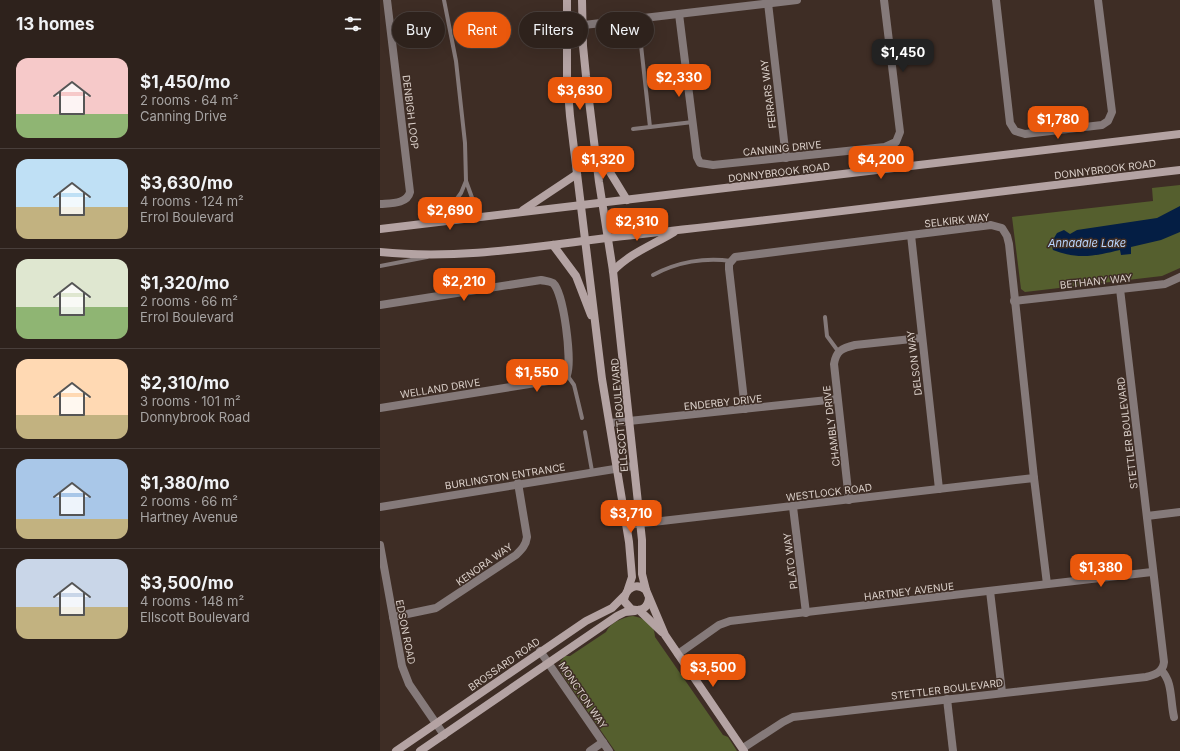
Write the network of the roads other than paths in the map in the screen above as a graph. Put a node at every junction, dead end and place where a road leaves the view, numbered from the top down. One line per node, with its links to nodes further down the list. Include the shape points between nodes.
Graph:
1 (387, 0): 26 (street, DENBIGH LOOP, via 410,192 408,198 403,201)
2 (444, 0): 23 (lane, via 456,61 465,142)
3 (567, 0): 22 (street, ELLSCOTT BOULEVARD, via 567,79)
4 (582, 0): 10 (street, ELLSCOTT BOULEVARD)
5 (797, 0): 9 (street)
6 (884, 0): 20 (street, CANNING DRIVE, via 900,132 896,142 885,147)
7 (996, 0): 8 (street, via 1010,123 1015,131 1024,134 1102,125 1108,121 1112,112)
8 (1098, 0)
9 (768, 4): 11 (street); 20 (street, FERRARS WAY)
10 (583, 12)
11 (679, 14): 12 (street); 15 (street, CANNING DRIVE)
12 (654, 16)
13 (583, 48): 19 (street, ELLSCOTT BOULEVARD)
14 (641, 48): 16 (lane)
15 (692, 122): 16 (lane); 20 (street, CANNING DRIVE, via 700,163 713,165)
16 (650, 127): 17 (lane)
17 (633, 129)
18 (1180, 134): 24 (street, DONNYBROOK ROAD)
19 (595, 149): 24 (street); 25 (street, ELLSCOTT BOULEVARD)
20 (786, 158)
21 (1180, 170): 32 (street, DONNYBROOK ROAD)
22 (577, 174): 27 (street, ELLSCOTT BOULEVARD); 28 (street)
23 (466, 181): 29 (lane); 30 (lane, via 461,193)
24 (627, 200): 25 (street, DONNYBROOK ROAD)
25 (602, 203): 27 (street, DONNYBROOK ROAD); 34 (street, ELLSCOTT BOULEVARD)
26 (380, 204)
27 (581, 205): 28 (street, DONNYBROOK ROAD); 35 (street, ELLSCOTT BOULEVARD)
28 (517, 213): 29 (street, DONNYBROOK ROAD)
29 (479, 217): 30 (street, DONNYBROOK ROAD)
30 (440, 222): 31 (street, DONNYBROOK ROAD)
31 (380, 229)
32 (676, 230): 34 (street, DONNYBROOK ROAD); 41 (street, via 624,260)
33 (911, 235): 39 (street, SELKIRK WAY, via 741,255); 45 (street, SELKIRK WAY, via 991,225 1002,228 1007,236); 49 (street, DELSON WAY)
34 (608, 238): 35 (street, DONNYBROOK ROAD); 41 (street, ELLSCOTT BOULEVARD)
35 (585, 241): 36 (street, DONNYBROOK ROAD); 48 (street, ELLSCOTT BOULEVARD)
36 (553, 246): 38 (street, DONNYBROOK ROAD, via 483,254); 48 (street, via 576,276)
37 (380, 252): 38 (street, DONNYBROOK ROAD)
38 (436, 255): 40 (lane, DONNYBROOK ROAD)
39 (731, 261): 42 (lane, via 719,259 675,264); 54 (street, via 729,269)
40 (380, 266)
41 (613, 271): 56 (street, ELLSCOTT BOULEVARD)
42 (653, 275)
43 (1180, 277): 44 (street, BETHANY WAY, via 1165,284)
44 (1120, 289): 45 (street, BETHANY WAY); 69 (street, STETTLER BOULEVARD)
45 (1014, 301): 62 (street, SELKIRK WAY)
46 (380, 305): 51 (street, via 541,280 549,281 554,284 563,311 570,362)
47 (825, 317): 50 (lane, via 827,336)
48 (597, 331): 57 (street, ELLSCOTT BOULEVARD)
49 (921, 338): 50 (street, via 855,345); 64 (street, DELSON WAY)
50 (838, 352): 52 (street, CHAMBLY DRIVE, via 834,364)
51 (567, 375): 53 (street, WELLAND DRIVE, via 554,380); 55 (lane, via 574,385)
52 (837, 399): 54 (street, ENDERBY DRIVE); 65 (street, CHAMBLY DRIVE)
53 (380, 408)
54 (745, 409): 56 (street, ENDERBY DRIVE)
55 (582, 418)
56 (628, 422): 57 (street, ENDERBY DRIVE); 59 (street, ELLSCOTT BOULEVARD)
57 (610, 423): 60 (street, ELLSCOTT BOULEVARD)
58 (585, 432): 61 (lane)
59 (633, 466): 60 (street, BURLINGTON ENTRANCE); 70 (street, ELLSCOTT BOULEVARD)
60 (618, 467): 61 (street, BURLINGTON ENTRANCE); 71 (street, ELLSCOTT BOULEVARD)
61 (592, 471): 63 (street, BURLINGTON ENTRANCE)
62 (1034, 478): 64 (street, WESTLOCK ROAD); 75 (street, SELKIRK WAY)
63 (518, 483): 66 (street, BURLINGTON ENTRANCE); 81 (street, KENORA WAY, via 528,537 522,549 436,608)
64 (939, 489): 65 (street, WESTLOCK ROAD)
65 (849, 500): 67 (street, WESTLOCK ROAD)
66 (380, 507)
67 (794, 507): 70 (street, WESTLOCK ROAD); 80 (street, PLATO WAY)
68 (1180, 512): 69 (street)
69 (1147, 516): 74 (street, STETTLER BOULEVARD)
70 (640, 524): 71 (street, WESTLOCK ROAD); 78 (street, ELLSCOTT BOULEVARD, via 642,574)
71 (627, 525): 77 (street, ELLSCOTT BOULEVARD, via 632,577)
72 (380, 545): 73 (street, EDSON ROAD)
73 (382, 566): 81 (street, EDSON ROAD)
74 (1152, 572): 75 (street, HARTNEY AVENUE); 86 (street, STETTLER BOULEVARD, via 1164,662)
75 (1047, 584): 76 (street, HARTNEY AVENUE)
76 (990, 591): 80 (street, HARTNEY AVENUE); 87 (street)
77 (626, 593): 78 (street, via 635,586); 79 (street, via 626,604); 83 (street, BROSSARD ROAD, via 612,608 586,621)
78 (647, 594): 79 (street, via 646,606); 82 (street, ELLSCOTT BOULEVARD)
79 (637, 611): 82 (street, ELLSCOTT BOULEVARD); 85 (street, via 617,616)
80 (806, 613): 84 (street, HARTNEY AVENUE, via 725,622)
81 (393, 617): 90 (street, EDSON ROAD, via 405,675)
82 (665, 635): 84 (street, ELLSCOTT BOULEVARD)
83 (540, 651): 85 (street, MONCTON WAY); 90 (street, BROSSARD ROAD)
84 (678, 654): 93 (street, ELLSCOTT BOULEVARD)
85 (549, 663): 91 (street); 92 (street, MONCTON WAY)
86 (1161, 670): 87 (street, STETTLER BOULEVARD, via 1146,677); 89 (street, via 1169,679)
87 (1002, 692): 88 (street, STETTLER BOULEVARD)
88 (947, 699): 93 (street, STETTLER BOULEVARD, via 793,717); 98 (street)
89 (1174, 717)
90 (435, 724): 91 (street, EDSON ROAD); 94 (street, BROSSARD ROAD)
91 (444, 735): 95 (street)
92 (603, 742): 96 (street); 97 (street, MONCTON WAY)
93 (744, 750)
94 (396, 751)
95 (420, 751)
96 (590, 751)
97 (609, 751)
98 (953, 751)

